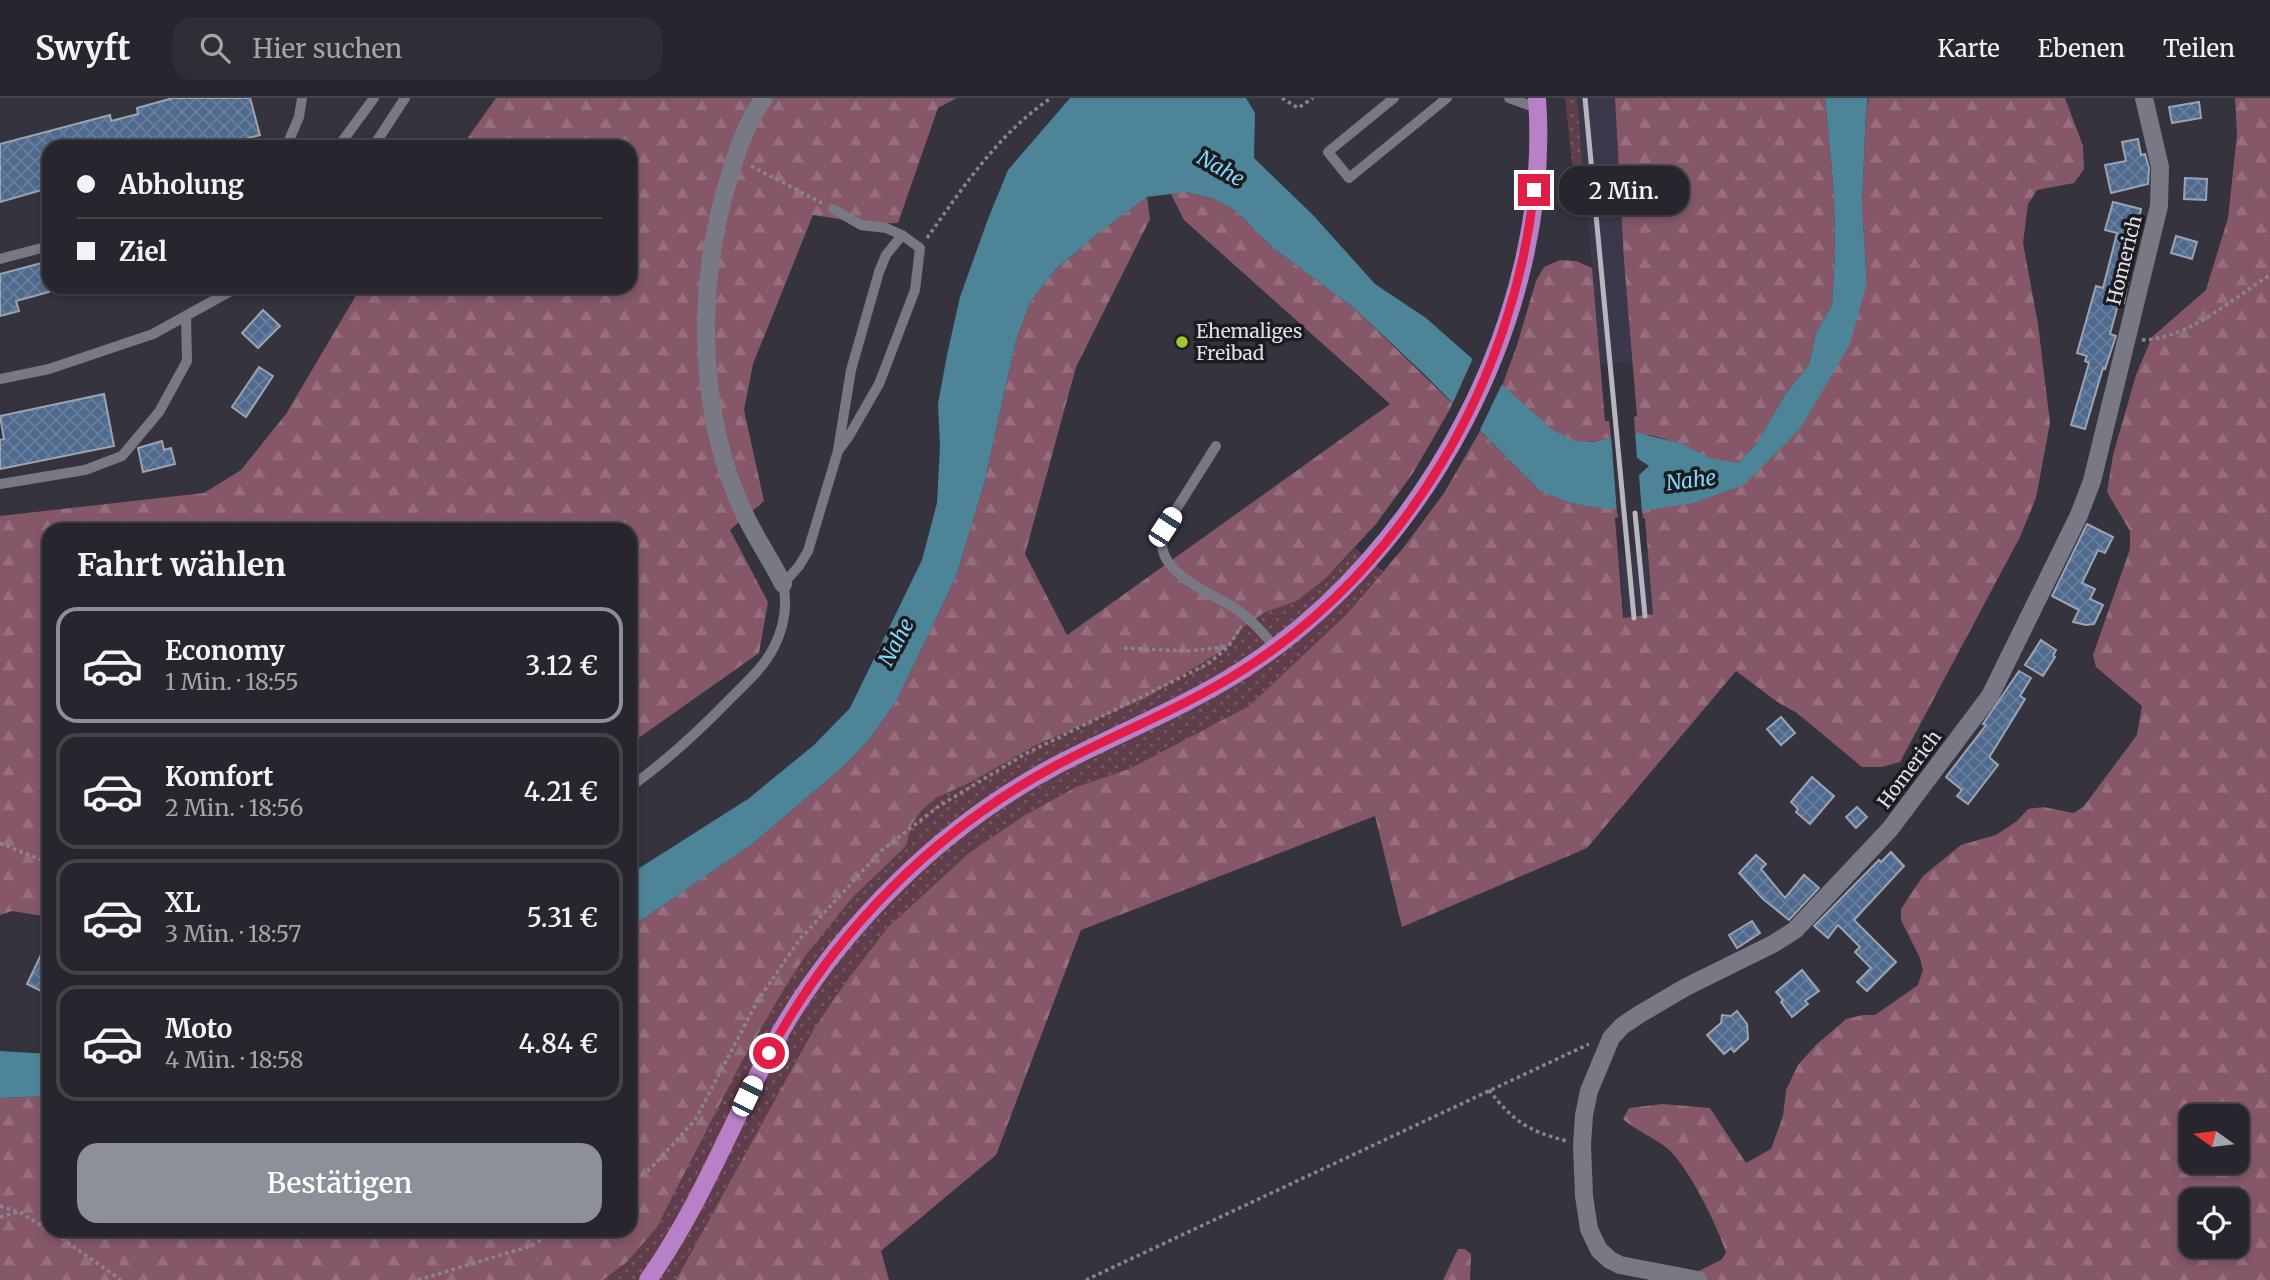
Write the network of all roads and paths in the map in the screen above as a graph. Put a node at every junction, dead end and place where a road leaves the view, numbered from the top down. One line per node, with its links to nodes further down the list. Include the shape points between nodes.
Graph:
1 (302, 98): 13 (lane)
2 (374, 98): 14 (lane)
3 (405, 98): 15 (lane)
4 (764, 98): 16 (street)
5 (1051, 98): 20 (path, via 1029,113 982,161)
6 (1282, 98): 7 (path, via 1298,108)
7 (1313, 98)
8 (1394, 98): 11 (lane, via 1328,152 1349,178)
9 (1509, 98): 12 (lane)
10 (2144, 98): 25 (street, Homerich, via 2161,185)
11 (1442, 100)
12 (1537, 103): 32 (main road, via 1532,207 1518,277 1496,351 1464,422 1429,483 1369,559 1340,591)
13 (289, 140)
14 (343, 140)
15 (378, 140)
16 (735, 158): 17 (path); 30 (street, via 717,222 708,288 707,358 722,450 736,495)
17 (833, 209): 18 (lane, via 861,225)
18 (902, 235): 20 (lane); 28 (lane, via 879,272 851,370)
19 (42, 248): 21 (lane)
20 (920, 248): 28 (lane, via 915,290 879,384)
21 (0, 259)
22 (2270, 275): 25 (path, via 2184,330 2148,340)
23 (225, 294): 24 (lane)
24 (186, 316): 26 (lane, via 153,334 49,369); 29 (lane, via 187,361 159,412 122,456 85,470)
25 (2126, 340): 39 (street, Homerich, via 2080,514 1990,696 1890,829 1809,917 1773,944 1686,987 1622,1026 1611,1038 1584,1115)
26 (0, 379)
27 (1216, 446): 32 (lane, via 1165,527 1161,536 1164,556 1177,573 1247,617)
28 (838, 451): 30 (lane, via 808,551)
29 (0, 484)
30 (783, 584): 34 (lane, via 783,622 764,662 692,738)
31 (1228, 647): 33 (path, via 1188,651)
32 (1275, 647): 48 (main road, via 1210,690 1023,785 931,851 876,904 825,965 779,1035 695,1203)
33 (1124, 648)
34 (637, 782)
35 (0, 843): 36 (path)
36 (42, 860)
37 (1591, 1043): 38 (path)
38 (1489, 1090): 39 (path, via 1514,1119 1532,1130); 49 (path)
39 (1582, 1145): 50 (street, Homerich, via 1589,1229 1599,1250 1620,1265)
40 (0, 1206): 41 (path)
41 (19, 1212): 42 (path); 43 (path)
42 (0, 1217)
43 (42, 1226)
44 (59, 1237): 46 (path)
45 (545, 1237): 47 (path)
46 (121, 1280)
47 (418, 1280)
48 (648, 1280)
49 (1086, 1280)
50 (1698, 1280)

